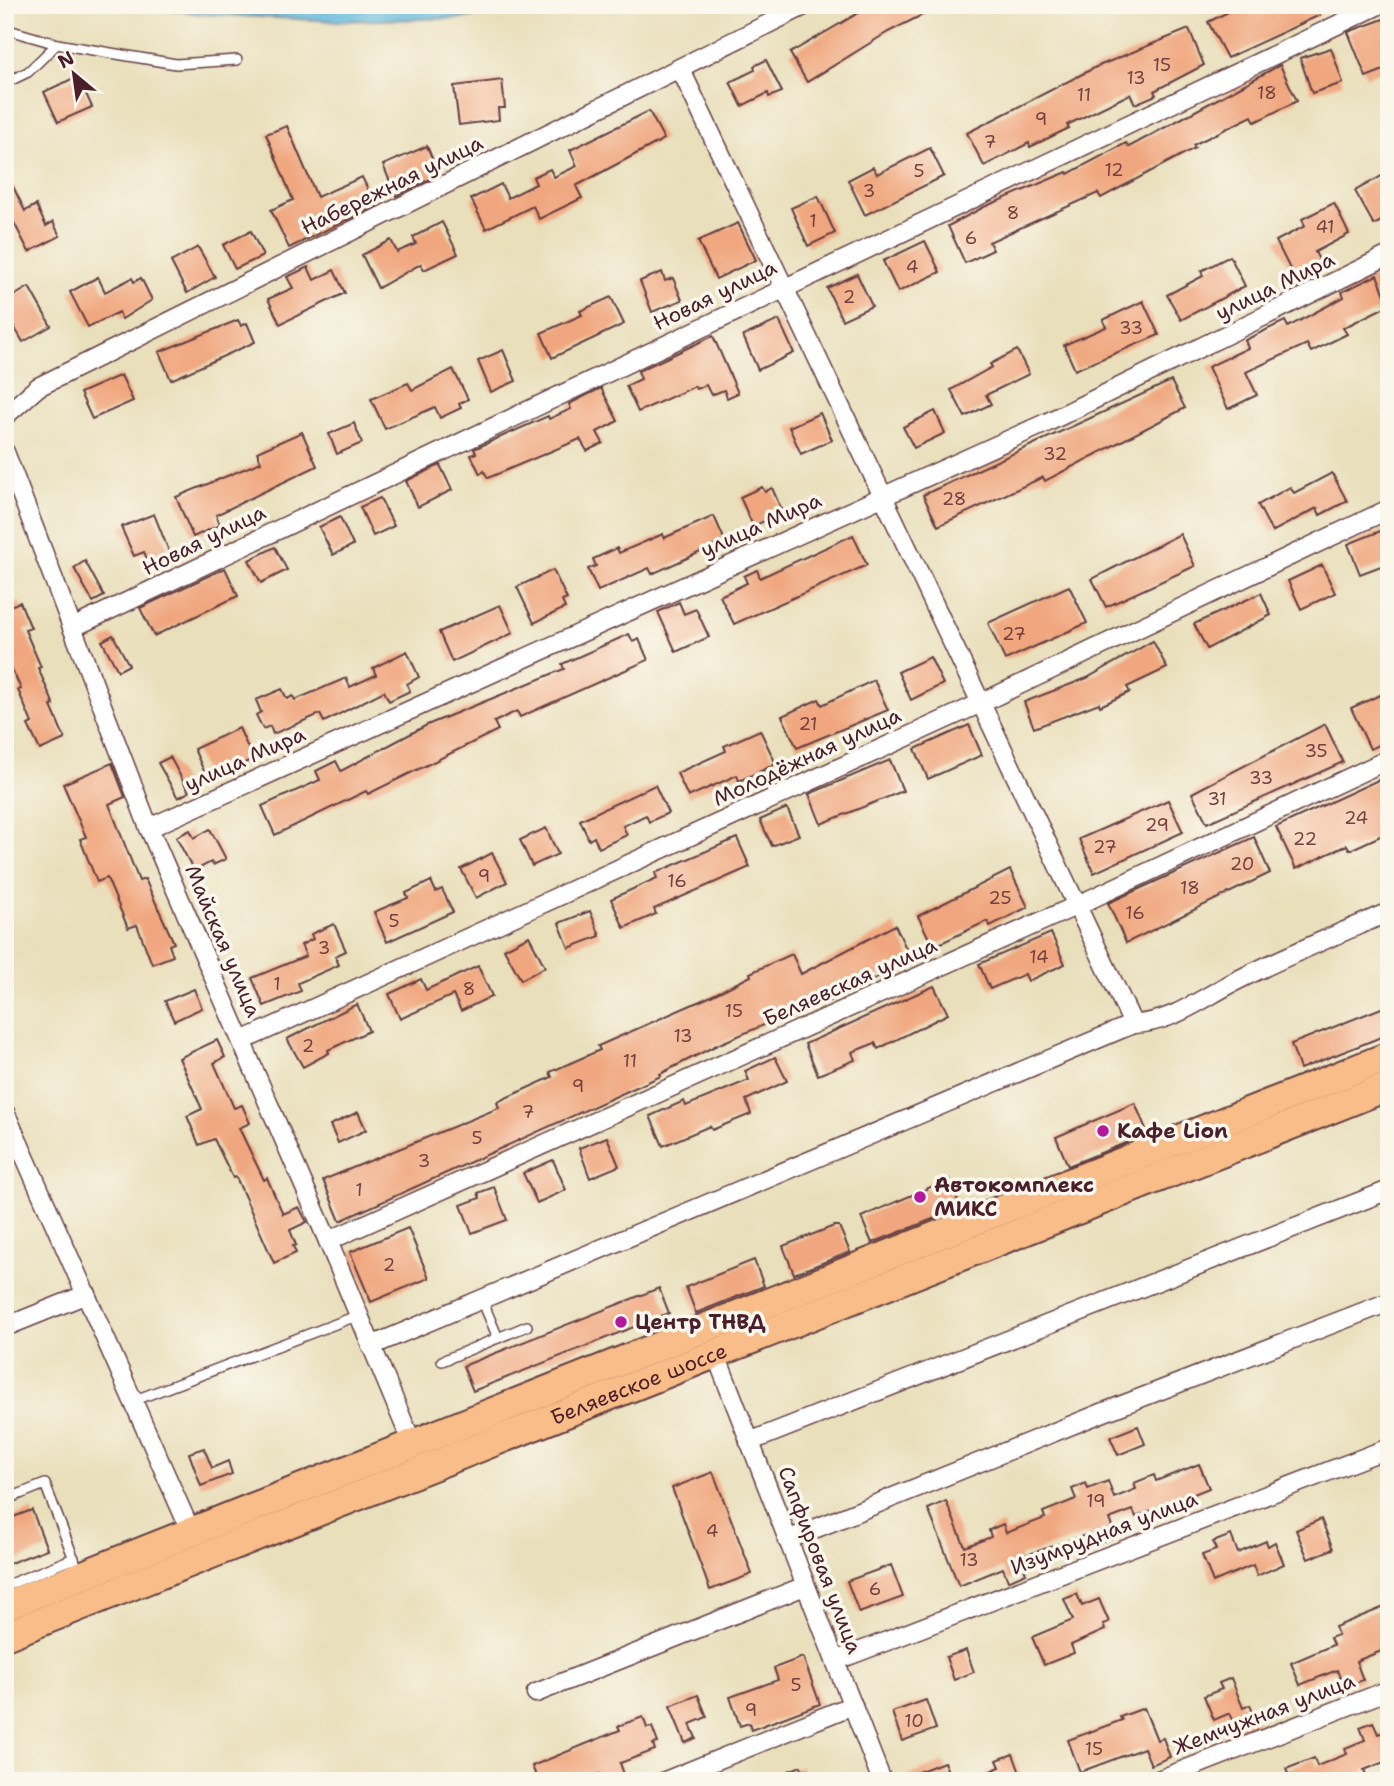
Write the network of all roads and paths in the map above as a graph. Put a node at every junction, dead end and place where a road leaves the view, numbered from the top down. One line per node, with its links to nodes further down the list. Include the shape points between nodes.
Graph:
1 (806, 5): 6 (street, Набережная улица)
2 (1379, 5): 9 (street, Новая улица)
3 (5, 29): 4 (lane)
4 (57, 44): 5 (lane, via 176,64); 7 (lane, via 28,72)
5 (237, 60)
6 (680, 68): 9 (street); 10 (street, Набережная улица, via 38,387)
7 (5, 83)
8 (1389, 255): 12 (street, улица Мира, via 1048,422)
9 (785, 286): 12 (street); 14 (street, Новая улица)
10 (5, 416)
11 (5, 452): 14 (street, Майская улица)
12 (884, 494): 15 (street); 17 (street, улица Мира)
13 (1389, 509): 15 (street, Молодёжная улица)
14 (72, 628): 17 (street, Майская улица)
15 (981, 702): 18 (street); 21 (street, Молодёжная улица)
16 (1389, 759): 18 (street, Беляевская улица)
17 (149, 828): 21 (street, Майская улица)
18 (1078, 905): 20 (street); 26 (street, Беляевская улица)
19 (1389, 912): 20 (street, via 1235,981 1177,1014)
20 (1133, 1024): 28 (street)
21 (242, 1041): 26 (street, Майская улица)
22 (1389, 1056): 39 (main road, Беляевское шоссе)
23 (1389, 1086): 35 (main road, Беляевское шоссе)
24 (5, 1112): 27 (street)
25 (1389, 1190): 38 (street)
26 (328, 1241): 30 (street, Майская улица)
27 (87, 1294): 32 (street); 37 (street)
28 (482, 1300): 33 (lane); 34 (street)
29 (1389, 1302): 44 (street)
30 (359, 1314): 34 (street, Майская улица); 37 (lane)
31 (527, 1326): 33 (lane)
32 (5, 1327)
33 (498, 1338): 36 (lane)
34 (371, 1346): 39 (street, Майская улица)
35 (716, 1355): 38 (street, Сапфировая улица); 41 (main road, Беляевское шоссе)
36 (442, 1361)
37 (135, 1401): 43 (street)
38 (749, 1442): 44 (street, Сапфировая улица)
39 (412, 1443): 41 (main road); 43 (main road, Беляевское шоссе)
40 (1389, 1448): 50 (street, Изумрудная улица)
41 (422, 1471): 49 (main road, Беляевское шоссе)
42 (5, 1500): 45 (lane, via 45,1485)
43 (192, 1534): 45 (main road, Беляевское шоссе)
44 (787, 1540): 47 (street, Сапфировая улица)
45 (78, 1567): 46 (lane); 48 (main road, Беляевское шоссе)
46 (5, 1586)
47 (805, 1586): 50 (street, Сапфировая улица); 52 (street)
48 (5, 1606)
49 (5, 1636)
50 (835, 1661): 53 (street, Сапфировая улица)
51 (1389, 1690): 56 (street, Жемчужная улица)
52 (536, 1693)
53 (853, 1705): 54 (street); 55 (street, Сапфировая улица)
54 (665, 1781)
55 (882, 1781)
56 (1156, 1781)

